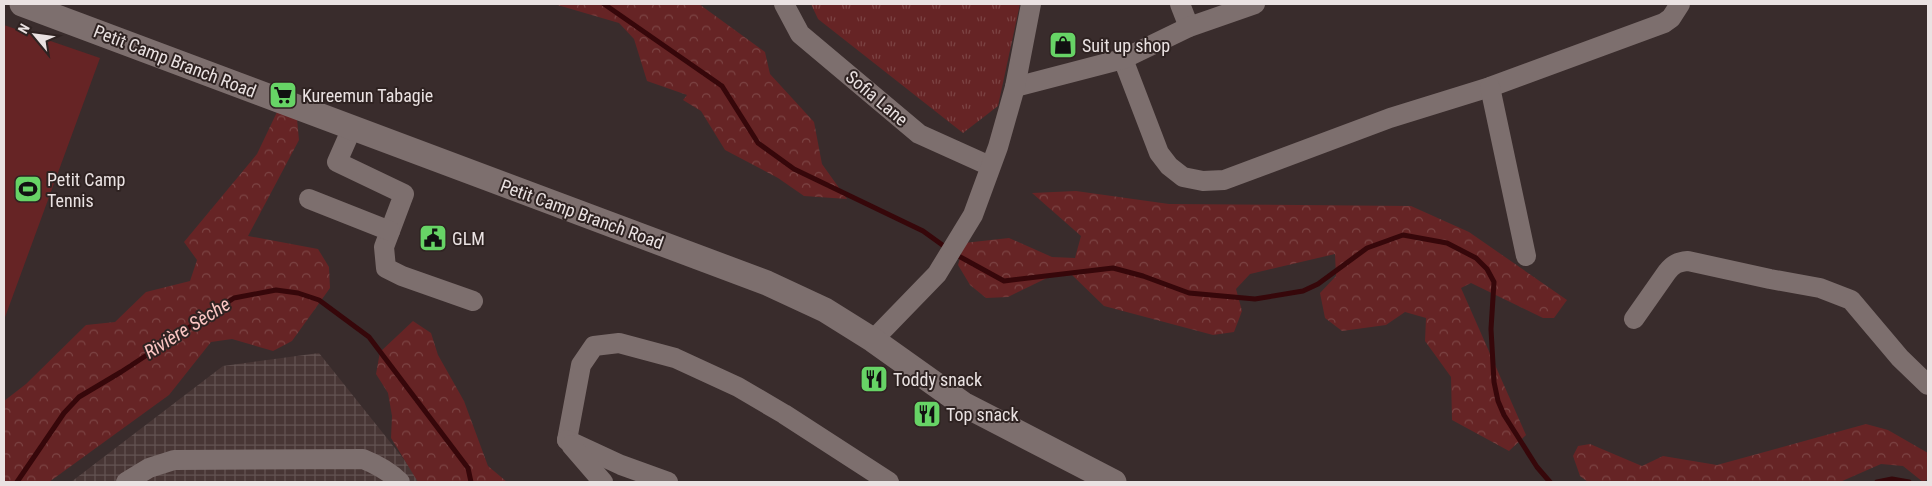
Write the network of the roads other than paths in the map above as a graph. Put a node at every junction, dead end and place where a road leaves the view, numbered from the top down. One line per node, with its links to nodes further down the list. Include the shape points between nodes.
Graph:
1 (22, 4): 11 (street, Petit Camp Branch Road)
2 (784, 4): 12 (street, Sofia Lane, via 800,34 919,134)
3 (1031, 4): 9 (street)
4 (1180, 4): 7 (street)
5 (1255, 4): 7 (street)
6 (1680, 4): 10 (street, via 1664,23)
7 (1189, 27): 8 (street)
8 (1123, 59): 9 (street); 10 (street, via 1159,153 1183,176 1203,181 1224,180 1390,118)
9 (1015, 87): 12 (street)
10 (1490, 87): 15 (street)
11 (352, 128): 14 (street, via 337,162 404,194); 18 (street, Petit Camp Branch Road, via 767,283 826,310)
12 (990, 166): 18 (street, via 973,216 937,274)
13 (308, 199): 14 (street)
14 (390, 230): 16 (street, via 384,247 386,268)
15 (1526, 256)
16 (473, 301)
17 (1634, 319): 19 (street, via 1667,272 1679,262 1688,261 1820,288 1851,300 1900,358)
18 (873, 340): 26 (street, Petit Camp Branch Road, via 964,404)
19 (1928, 385)
20 (567, 440): 23 (street); 24 (street); 25 (street, via 580,365 594,346 619,342 675,358 738,387)
21 (126, 482): 22 (street, via 149,468 174,460 363,459 379,465)
22 (400, 482)
23 (603, 482)
24 (668, 482)
25 (889, 482)
26 (1114, 482)

